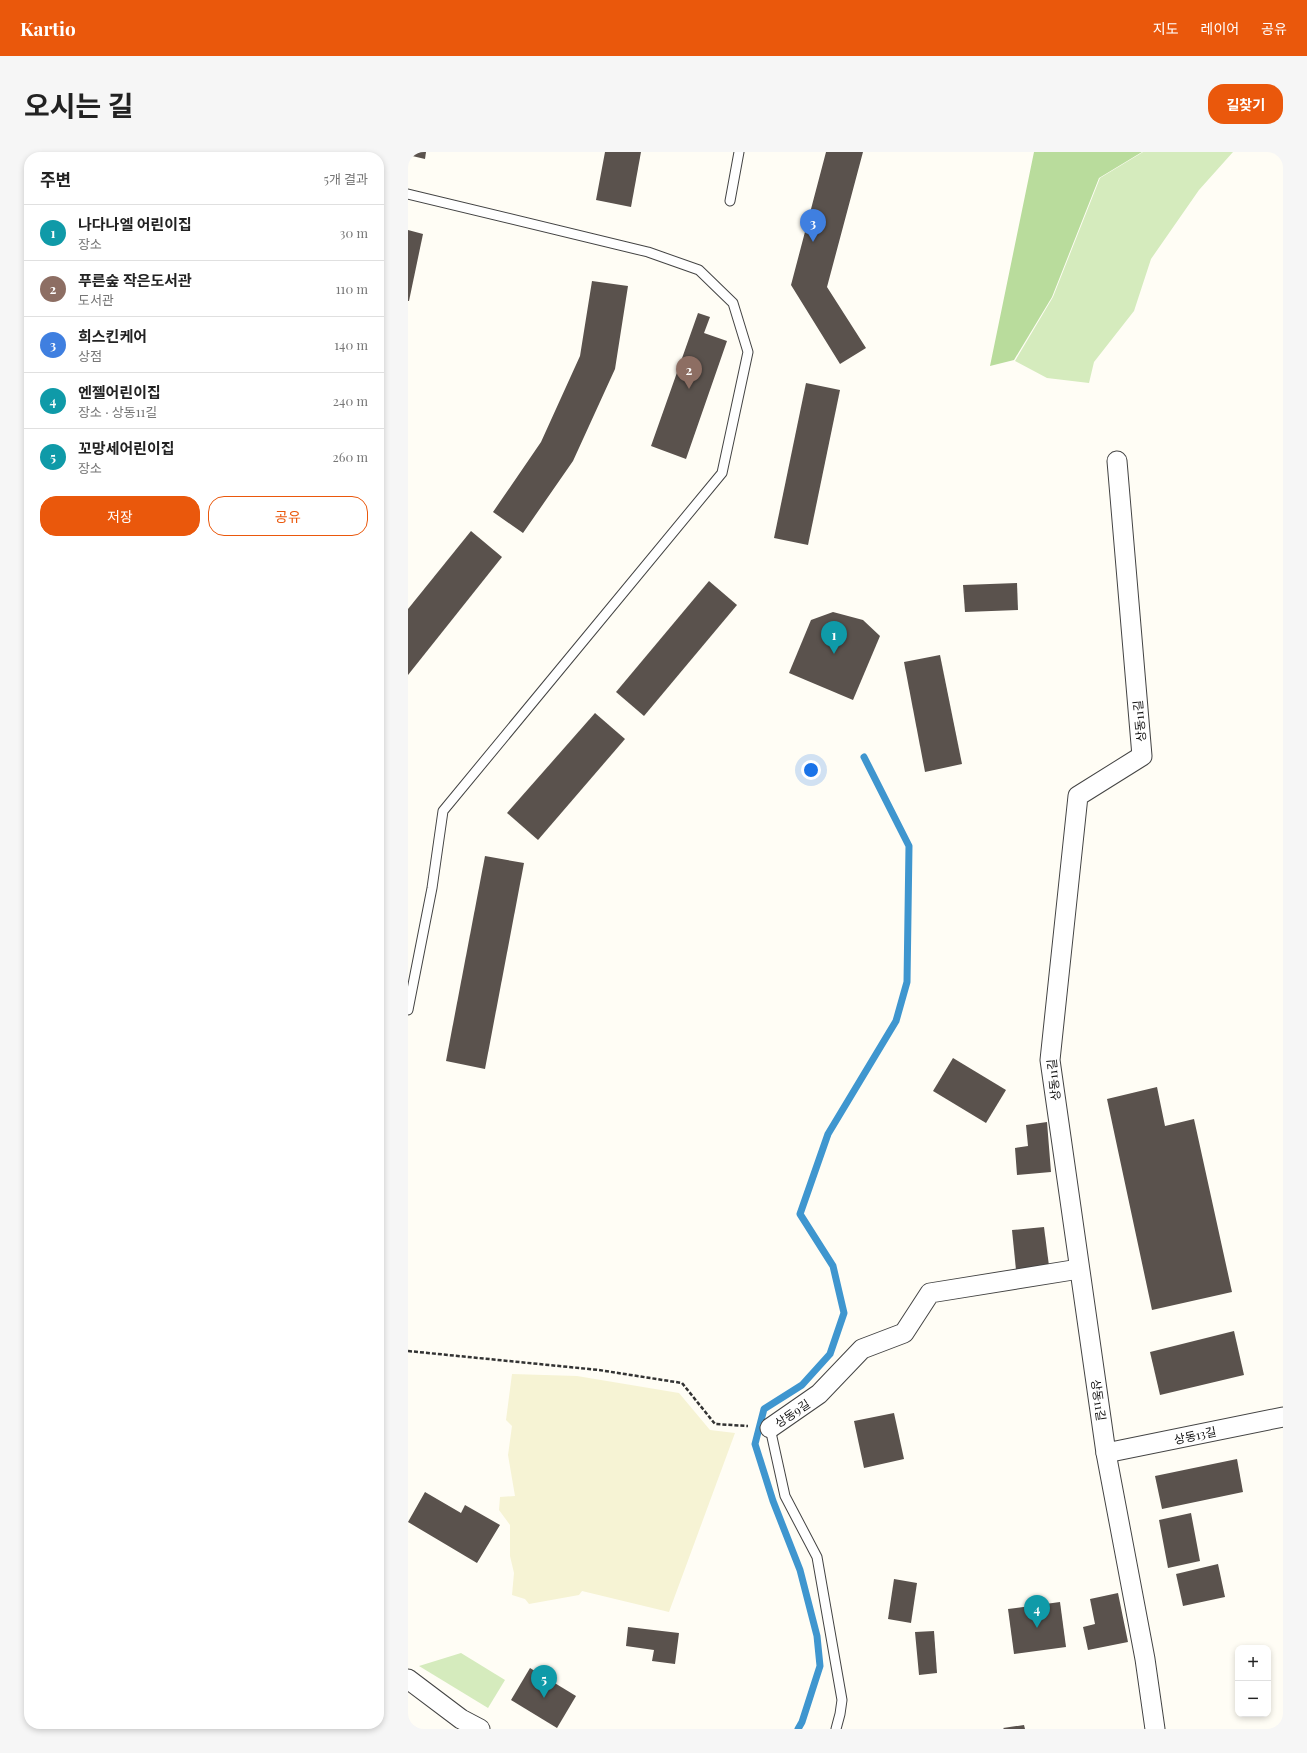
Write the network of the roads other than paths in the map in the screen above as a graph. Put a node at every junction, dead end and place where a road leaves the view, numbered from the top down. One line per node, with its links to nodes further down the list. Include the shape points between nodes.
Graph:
1 (739, 152): 3 (lane)
2 (408, 194): 5 (lane, via 648,252 699,270 733,303 748,352 722,473 443,811 432,888)
3 (730, 201)
4 (1117, 461): 6 (street, 상동11길, via 1142,756 1078,796 1050,1060)
5 (408, 1010)
6 (1079, 1269): 8 (street, 상동9길, via 930,1293 904,1333 862,1349 819,1394); 9 (street, 상동11길)
7 (1283, 1417): 9 (street, 상동13길)
8 (770, 1428): 12 (lane, 상동9길, via 785,1496 817,1557 842,1700)
9 (1106, 1453): 13 (street, 상동11길, via 1145,1659)
10 (408, 1679): 11 (street, via 461,1719)
11 (480, 1729)
12 (836, 1729)
13 (1155, 1729)

